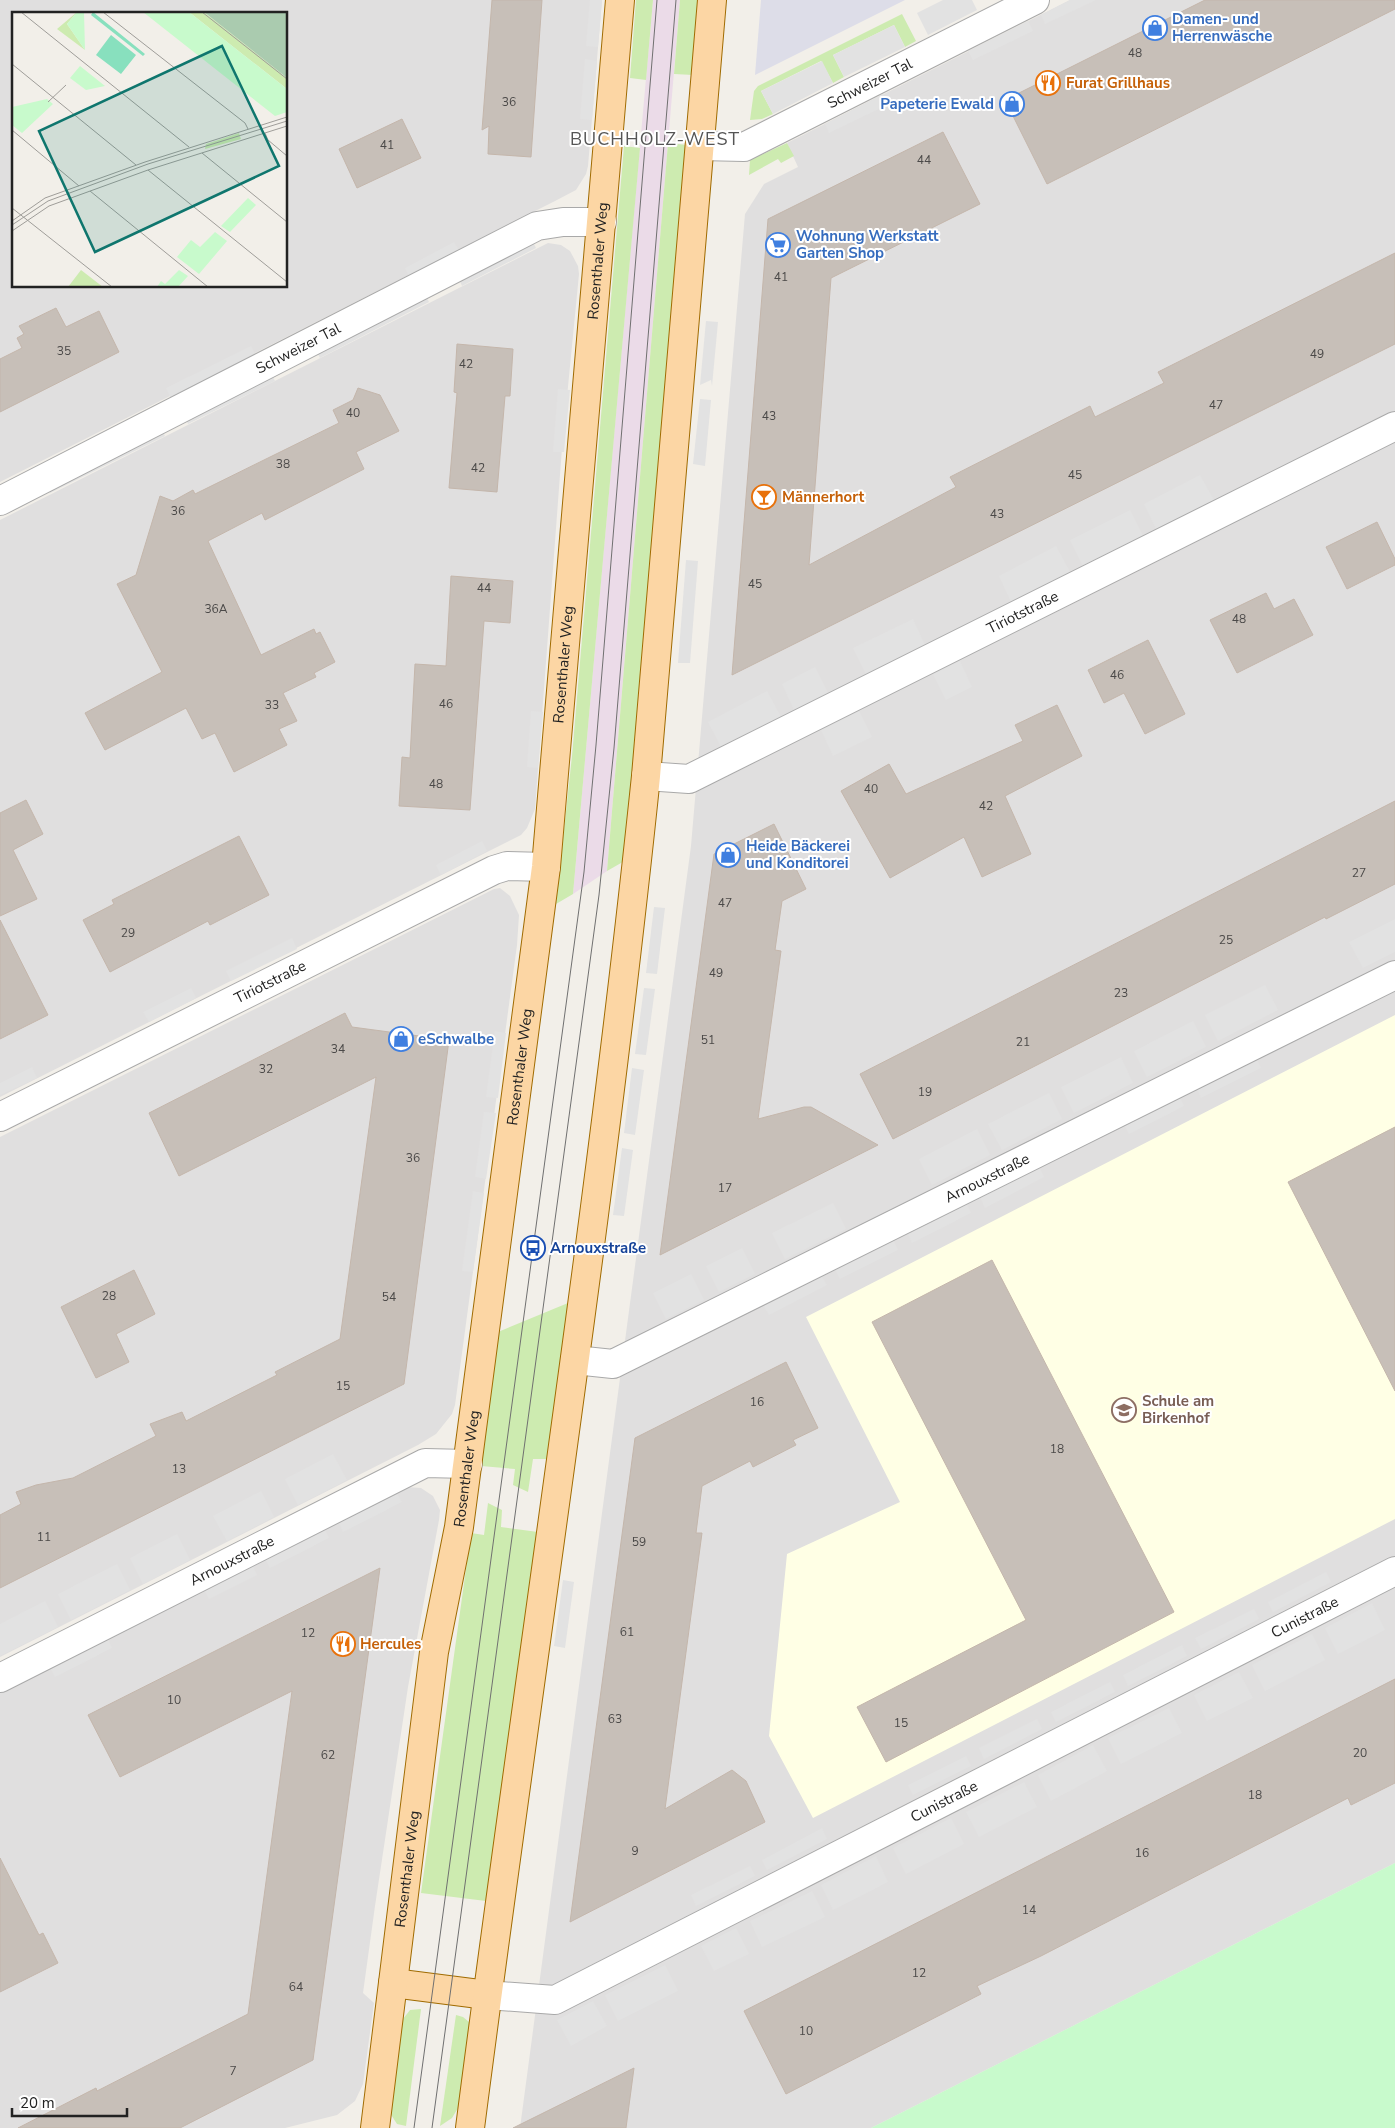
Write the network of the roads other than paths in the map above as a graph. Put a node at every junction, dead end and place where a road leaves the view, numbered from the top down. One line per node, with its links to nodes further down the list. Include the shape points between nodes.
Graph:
1 (620, 0): 5 (main road, Rosenthaler Weg)
2 (712, 0): 4 (main road)
3 (1034, 0): 4 (street, Schweizer Tal, via 744,147)
4 (700, 146): 8 (main road)
5 (602, 222): 7 (street, Schweizer Tal, via 537,226); 9 (main road, Rosenthaler Weg)
6 (1395, 426): 8 (street, Tiriotstraße, via 689,779)
7 (0, 501)
8 (646, 776): 12 (main road)
9 (546, 867): 11 (street, Tiriotstraße, via 507,866 494,870); 13 (main road, Rosenthaler Weg)
10 (1395, 975): 12 (street, Arnouxstraße, via 613,1364)
11 (0, 1117)
12 (575, 1360): 17 (main road)
13 (468, 1464): 15 (street, Arnouxstraße, via 425,1463); 16 (main road, Rosenthaler Weg, via 434,1652)
14 (1395, 1572): 17 (street, Cunistraße, via 555,2000)
15 (0, 1678)
16 (393, 1983): 17 (main road); 18 (main road, Rosenthaler Weg)
17 (487, 1995): 19 (main road)
18 (376, 2128)
19 (470, 2128)

